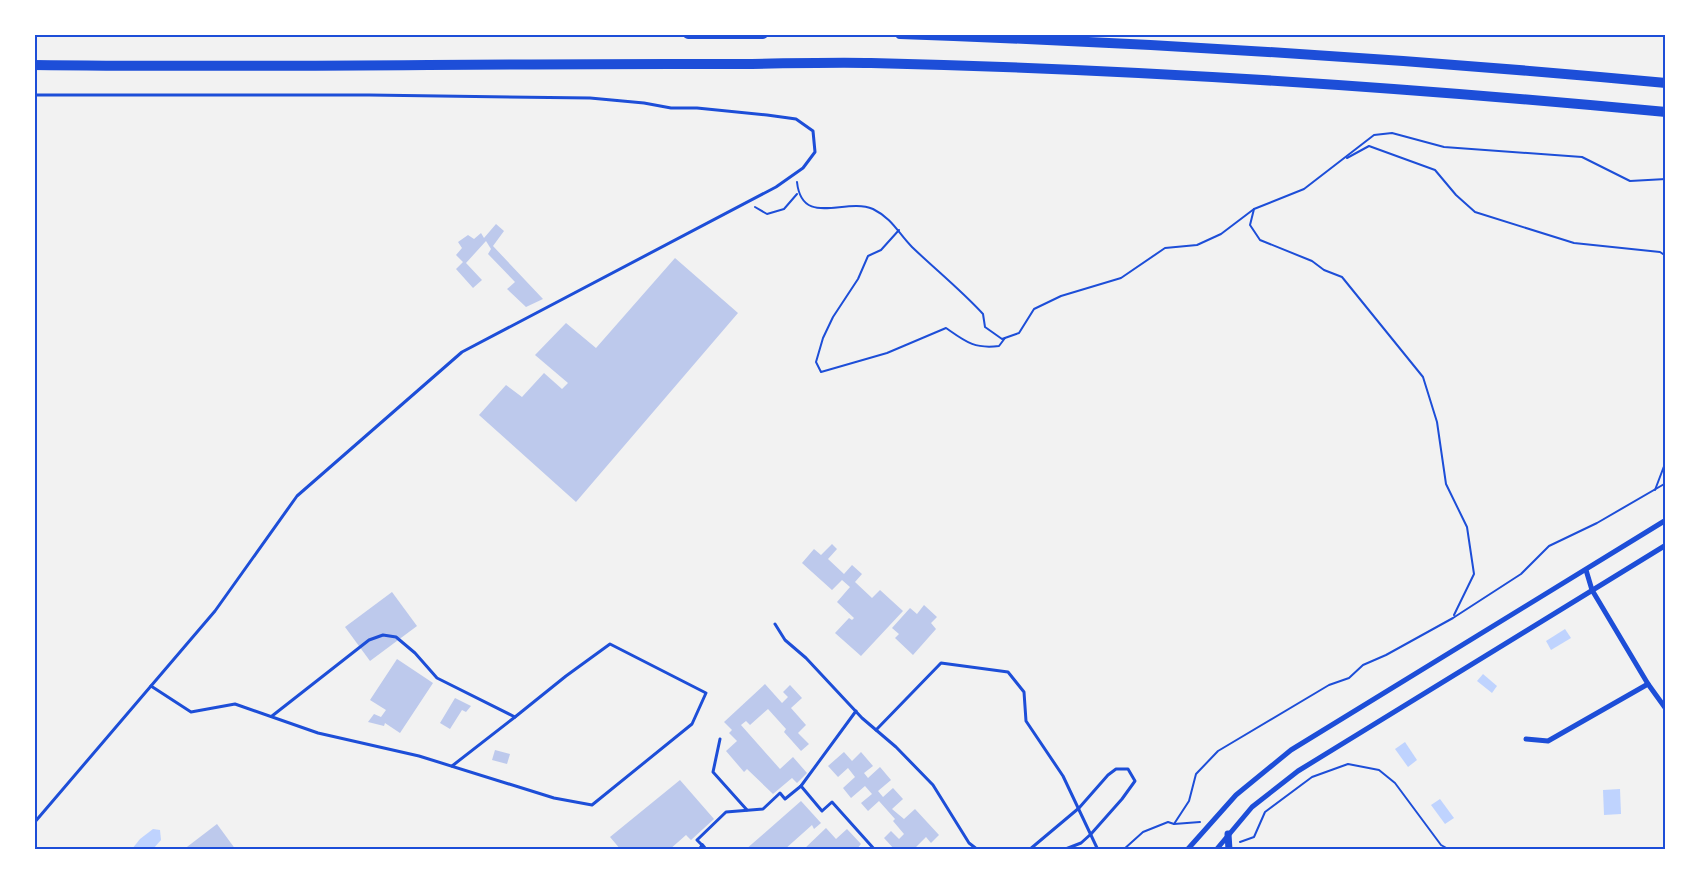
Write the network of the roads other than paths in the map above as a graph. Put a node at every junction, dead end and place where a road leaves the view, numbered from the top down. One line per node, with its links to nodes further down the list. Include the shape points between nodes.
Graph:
1 (688, 34): 2 (highway)
2 (763, 34)
3 (900, 34): 5 (highway, via 1236,49)
4 (34, 65): 7 (highway, via 867,63 1367,87)
5 (1665, 83)
6 (34, 95): 14 (lane, via 590,98 796,119 813,131 815,152 803,168 776,187 462,352 297,496 215,611)
7 (1665, 112)
8 (1665, 520): 10 (street)
9 (1665, 545): 11 (street)
10 (1586, 570): 11 (street); 36 (street, via 1291,750 1236,795)
11 (1592, 590): 13 (street); 28 (street, via 1298,771 1252,807)
12 (776, 624): 16 (lane, via 785,640)
13 (1648, 684): 15 (street); 21 (street, via 1548,741)
14 (151, 686): 17 (lane, via 191,712 235,704); 26 (lane)
15 (1665, 709)
16 (856, 711): 19 (lane); 23 (lane)
17 (272, 716): 18 (lane, via 369,640 383,635 396,637 437,678); 22 (lane, via 318,733)
18 (515, 717): 22 (lane); 22 (lane, via 610,644 706,693 692,724 592,805 554,798)
19 (876, 730): 24 (lane, via 941,663 1008,672 1024,692 1026,721 1064,776); 32 (lane, via 933,785 969,843)
20 (720, 739): 25 (lane, via 713,772)
21 (1526, 739)
22 (452, 766)
23 (801, 786): 25 (lane, via 785,799 780,794 763,809); 31 (lane, via 822,811 832,802)
24 (1079, 808): 27 (lane); 27 (lane, via 1116,769 1132,773 1135,781); 33 (lane)
25 (747, 810): 29 (lane, via 726,812 697,840)
26 (34, 823)
27 (1091, 834): 34 (lane, via 1081,843); 35 (lane)
28 (1228, 834): 37 (street); 38 (street)
29 (700, 847): 30 (street)
30 (706, 849)
31 (875, 849)
32 (978, 849)
33 (1029, 849)
34 (1063, 849)
35 (1098, 849)
36 (1187, 849)
37 (1216, 849)
38 (1229, 849)

